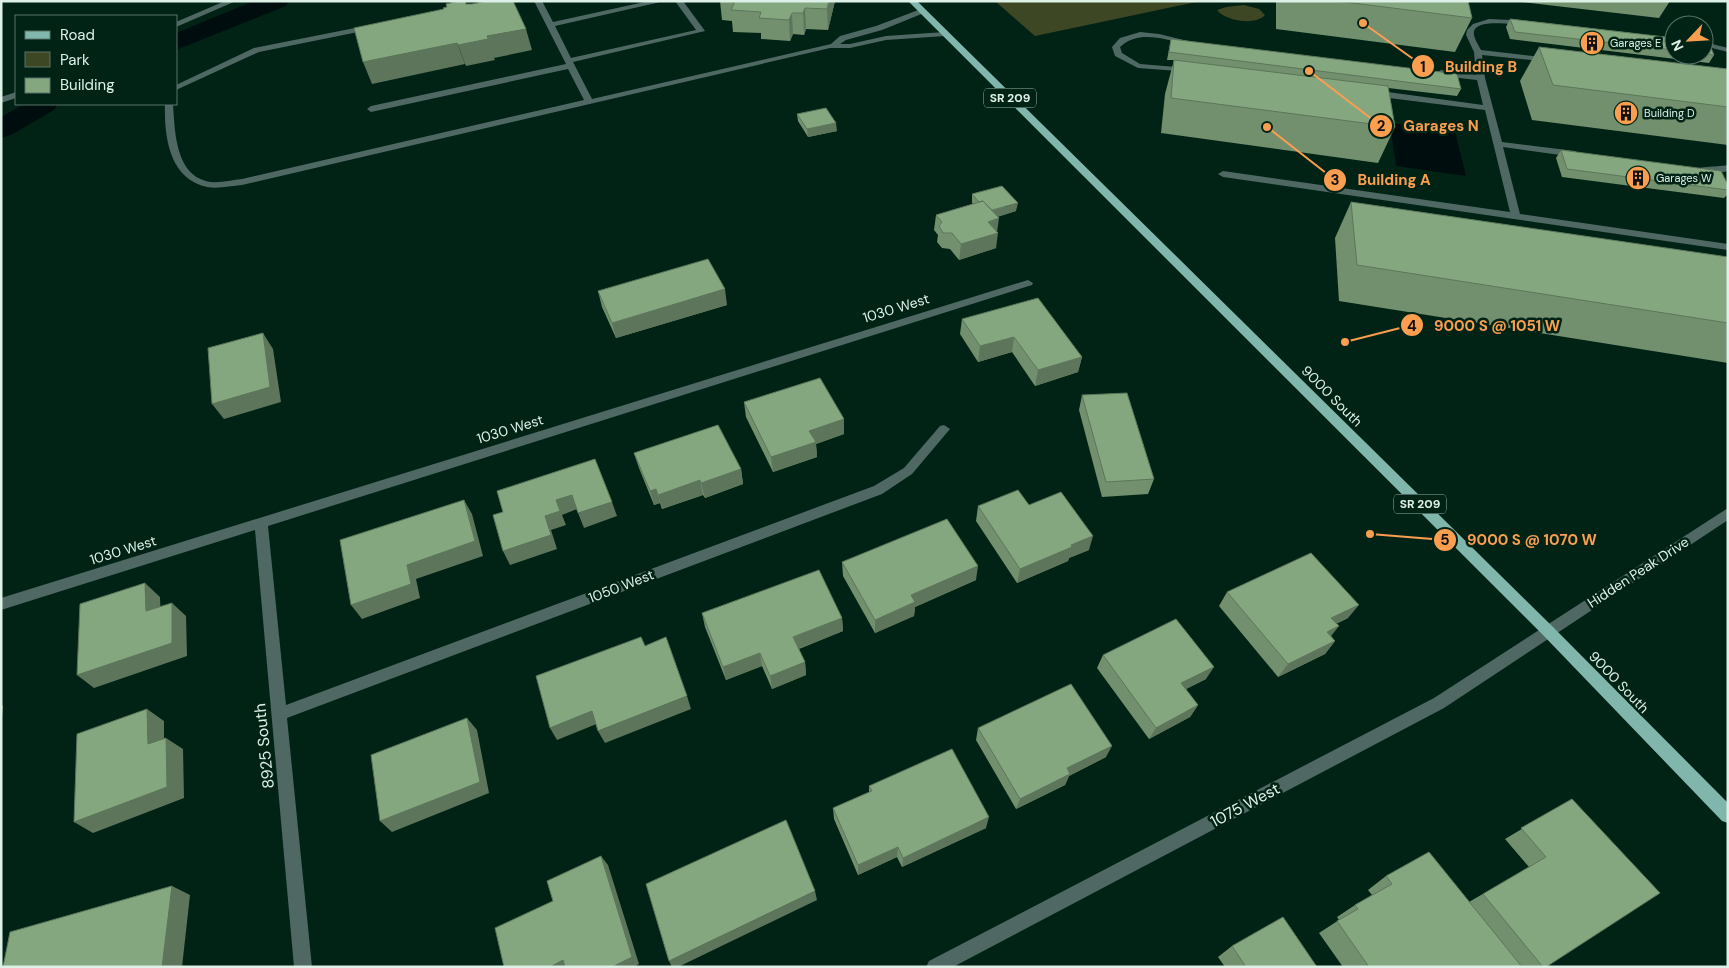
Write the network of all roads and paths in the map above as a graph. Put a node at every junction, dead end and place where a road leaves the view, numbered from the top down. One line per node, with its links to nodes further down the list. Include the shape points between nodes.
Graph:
1 (232, 1): 7 (street)
2 (538, 1): 9 (street)
3 (660, 1): 9 (street)
4 (679, 1): 18 (street, via 701,31)
5 (912, 1): 6 (main road, 9000 South / SR 209)
6 (921, 10): 11 (main road, 9000 South / SR 209); 13 (street, via 874,30 843,38)
7 (178, 24)
8 (384, 24): 22 (street, via 257,50)
9 (550, 25): 18 (street)
10 (1532, 25): 16 (street, via 1490,21 1474,26 1470,35)
11 (945, 34): 13 (street); 42 (main road, 9000 South / SR 209)
12 (1196, 44): 19 (street, via 1146,34 1120,40 1116,47 1118,54 1138,66)
13 (830, 46): 26 (street)
14 (1714, 46): 15 (street)
15 (1728, 50)
16 (1478, 52): 17 (street); 21 (street)
17 (1555, 61)
18 (569, 63): 26 (street); 28 (street)
19 (1196, 71)
20 (1432, 72): 21 (street)
21 (1481, 78): 29 (street)
22 (178, 87)
23 (1362, 92): 29 (street)
24 (15, 95): 25 (street)
25 (1, 100)
26 (589, 102): 27 (street, via 242,182 207,184 189,176 176,158)
27 (169, 105)
28 (371, 108)
29 (1490, 108): 30 (street)
30 (1498, 144): 31 (street); 35 (street)
31 (1587, 155)
32 (1685, 168): 33 (street)
33 (1728, 168)
34 (1222, 174): 35 (street)
35 (1516, 216): 36 (street)
36 (1728, 247)
37 (1028, 282): 40 (street, 1030 West)
38 (944, 429): 43 (street, 1050 West, via 908,471 878,490)
39 (1728, 513): 42 (street, Hidden Peak Drive)
40 (261, 522): 41 (street, 1030 West); 43 (street, 8925 South)
41 (1, 604)
42 (1548, 631): 44 (main road, 9000 South / SR 209); 46 (street, 1075 West, via 1439,703)
43 (279, 714): 45 (street, 8925 South)
44 (1728, 815)
45 (304, 967)
46 (935, 967)

